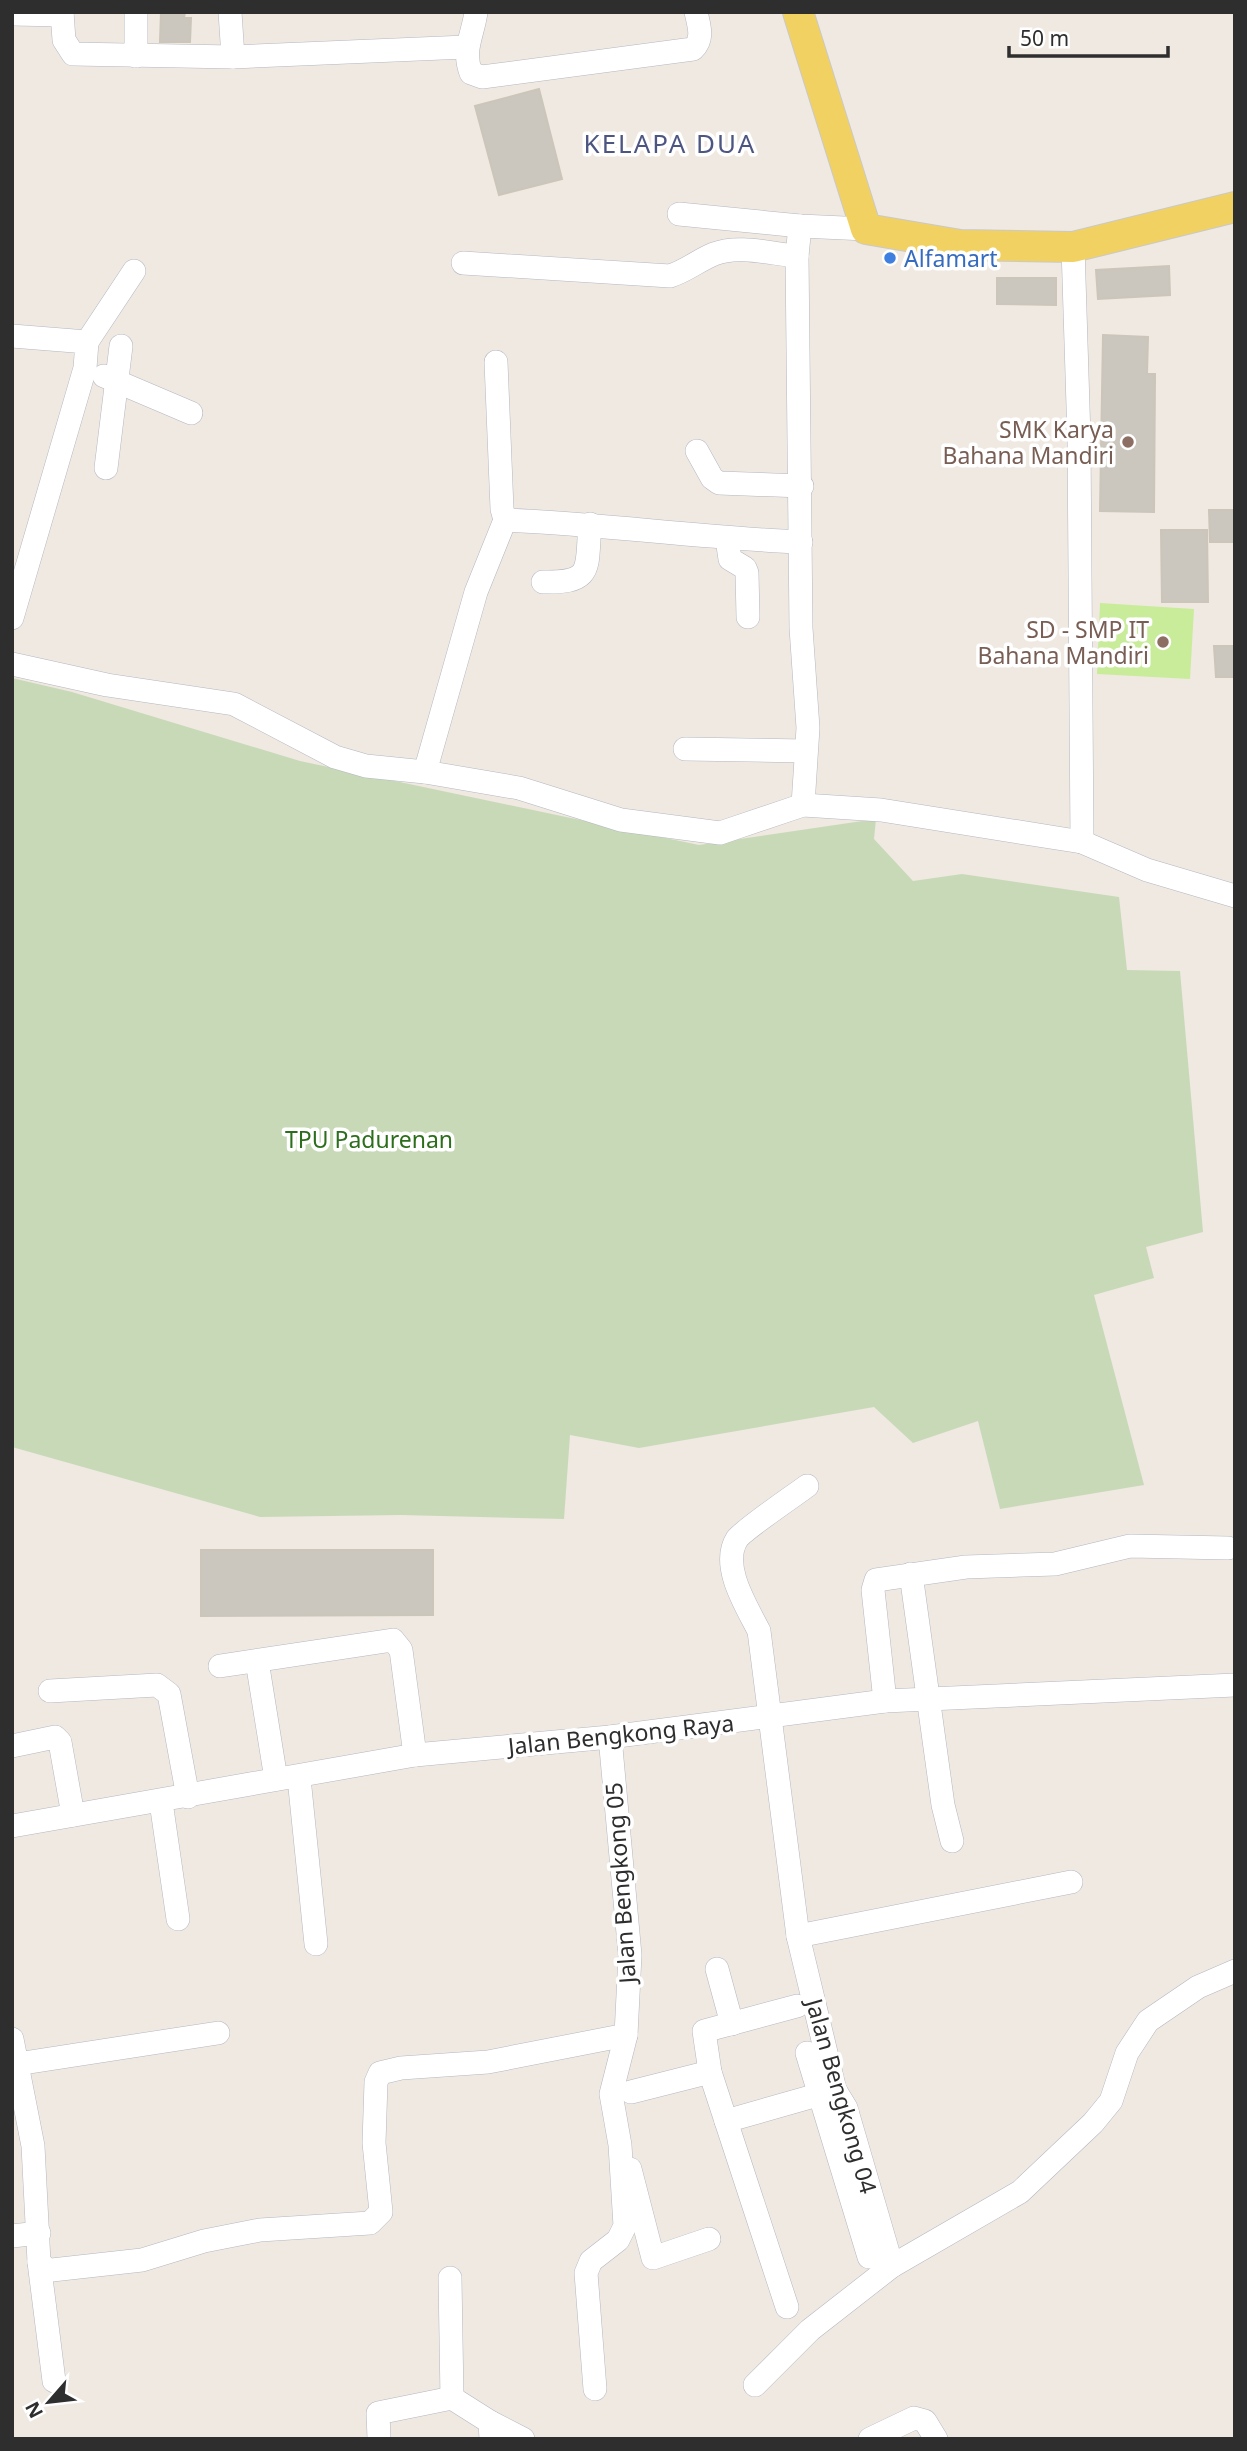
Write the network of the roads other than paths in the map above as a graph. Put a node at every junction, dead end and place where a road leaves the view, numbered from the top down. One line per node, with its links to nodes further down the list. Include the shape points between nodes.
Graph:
1 (136, 12): 9 (street)
2 (230, 12): 10 (street)
3 (476, 12): 8 (street)
4 (696, 12): 8 (street, via 701,36 693,49 482,78 471,72)
5 (798, 12): 14 (main road)
6 (12, 14): 7 (street)
7 (62, 14): 9 (street, via 64,40 72,54)
8 (466, 47): 10 (street)
9 (136, 55): 10 (street)
10 (233, 57)
11 (1235, 207): 15 (main road)
12 (679, 214): 13 (street)
13 (800, 226): 14 (street); 16 (street)
14 (866, 229): 15 (main road, via 960,245)
15 (1073, 247): 41 (street)
16 (797, 256): 17 (street, via 734,250 715,253 670,276); 28 (street)
17 (463, 263)
18 (134, 271): 20 (street)
19 (12, 336): 20 (street)
20 (87, 342): 23 (street)
21 (121, 346): 24 (street)
22 (496, 362): 29 (street)
23 (85, 368): 24 (street); 35 (street)
24 (116, 382): 25 (street); 27 (street)
25 (191, 413)
26 (697, 451): 28 (street, via 712,478 723,484)
27 (106, 468)
28 (802, 486): 32 (street)
29 (505, 520): 30 (street); 39 (street, via 476,592)
30 (590, 524): 31 (street); 33 (street, via 586,569 580,579)
31 (727, 539): 32 (street); 34 (street, via 730,559 747,573)
32 (801, 542): 38 (street)
33 (543, 582)
34 (748, 617)
35 (12, 618)
36 (12, 664): 39 (street, via 107,685 234,704 335,757 366,766)
37 (685, 749): 38 (street)
38 (805, 751): 40 (street)
39 (425, 772): 40 (street, via 519,788 621,820 720,832)
40 (803, 805): 41 (street, via 881,810)
41 (1082, 842): 42 (street, via 1147,870)
42 (1235, 896)
43 (807, 1486): 52 (street, Jalan Bengkong 04, via 737,1539 731,1563 741,1597 759,1631)
44 (1228, 1548): 45 (street, via 1130,1546 1055,1564)
45 (911, 1574): 50 (street); 51 (street, via 876,1580 873,1590)
46 (257, 1661): 47 (street); 55 (street, via 393,1640 401,1650); 56 (street)
47 (220, 1666)
48 (1235, 1685): 50 (street, Jalan Bengkong Raya)
49 (50, 1691): 57 (street, via 157,1685 164,1689 169,1695)
50 (928, 1700): 51 (street, Jalan Bengkong Raya); 61 (street)
51 (885, 1701): 52 (street, Jalan Bengkong Raya)
52 (769, 1718): 53 (street, Jalan Bengkong Raya); 64 (street, Jalan Bengkong 04)
53 (610, 1737): 55 (street, Jalan Bengkong Raya); 71 (street, Jalan Bengkong 05, via 630,1955)
54 (12, 1746): 59 (street, via 55,1737 61,1742)
55 (415, 1755): 56 (street, Jalan Bengkong Raya)
56 (287, 1779): 57 (street, Jalan Bengkong Raya); 65 (street)
57 (188, 1797): 58 (street, Jalan Bengkong Raya)
58 (160, 1802): 59 (street, Jalan Bengkong Raya); 63 (street)
59 (73, 1815): 60 (street, Jalan Bengkong Raya)
60 (12, 1826)
61 (952, 1841)
62 (1071, 1882): 64 (street)
63 (178, 1919)
64 (798, 1936): 77 (street, Jalan Bengkong 04)
65 (316, 1944)
66 (717, 1969): 69 (street)
67 (1235, 1971): 85 (street, via 1198,1987 1148,2021 1127,2053 1111,2101 1020,2192)
68 (797, 2006): 69 (street)
69 (732, 2024): 74 (street, via 704,2031)
70 (218, 2033): 75 (street)
71 (626, 2035): 79 (street, Jalan Bengkong 05, via 611,2094); 84 (street, via 488,2062 380,2073 374,2143 381,2213 370,2223 260,2230 142,2260 52,2270)
72 (12, 2039): 75 (street)
73 (807, 2053): 77 (street)
74 (710, 2072): 76 (street); 78 (street)
75 (16, 2078): 80 (street, via 33,2146)
76 (631, 2092)
77 (828, 2093): 78 (street); 83 (street); 85 (street, Jalan Bengkong 04, via 846,2108)
78 (726, 2120): 87 (street)
79 (621, 2145): 82 (street, via 637,2188 653,2258); 90 (street, Jalan Bengkong 05, via 625,2226 618,2240 591,2261 586,2273)
80 (39, 2233): 81 (street); 84 (street)
81 (12, 2236)
82 (709, 2239)
83 (869, 2257)
84 (39, 2262): 88 (street)
85 (892, 2266): 89 (street, via 810,2330)
86 (450, 2278): 91 (street)
87 (787, 2307)
88 (54, 2381)
89 (755, 2385)
90 (595, 2389)
91 (452, 2398): 92 (street); 93 (street, via 378,2413)
92 (490, 2430): 94 (street)
93 (379, 2439)
94 (523, 2439)
95 (870, 2439): 96 (street, via 914,2418 925,2421)
96 (936, 2439)

